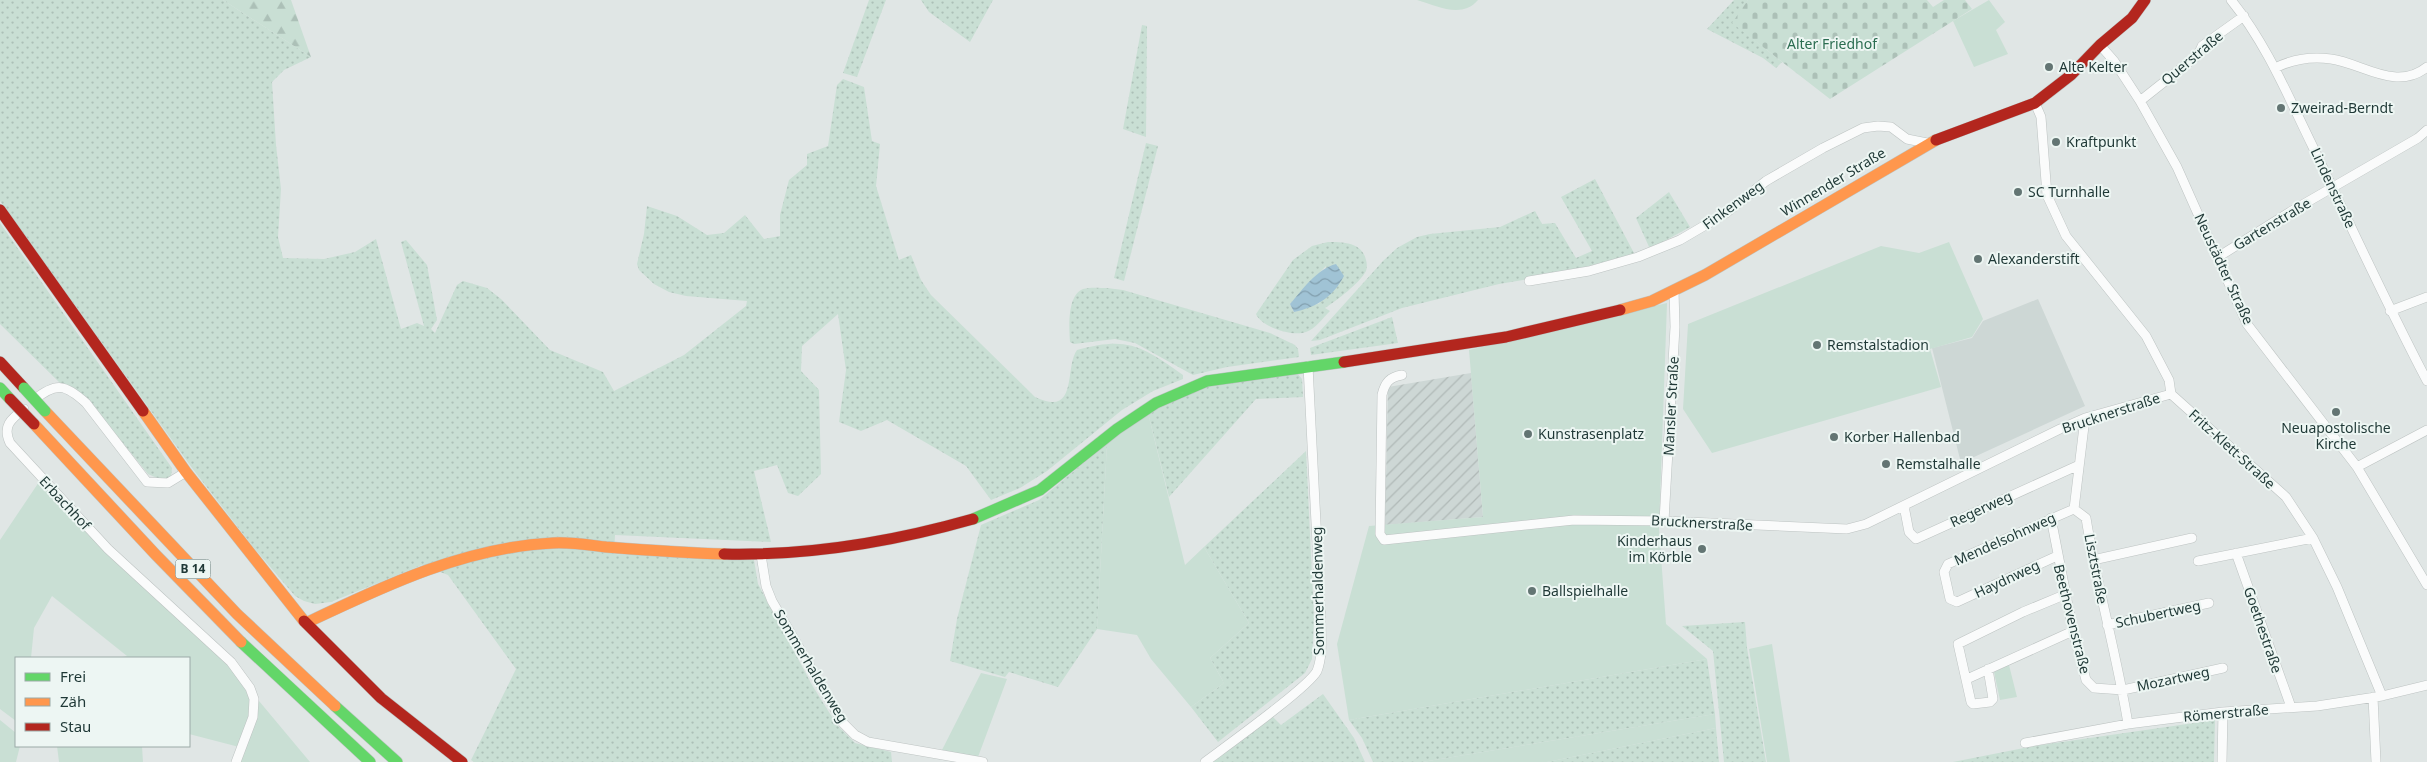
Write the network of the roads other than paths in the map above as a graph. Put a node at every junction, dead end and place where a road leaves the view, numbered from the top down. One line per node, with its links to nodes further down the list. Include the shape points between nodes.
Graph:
1 (2145, 0): 4 (main road, Winnender Straße, via 2132,18)
2 (2231, 0): 3 (street, Lindenstraße)
3 (2244, 16): 6 (street, Lindenstraße); 7 (street, Querstraße, via 2202,46 2198,55)
4 (2100, 45): 7 (street, Neustädter Straße); 8 (main road, Winnender Straße, via 2071,75)
5 (2427, 67): 6 (street, via 2401,77 2380,75 2333,59 2293,59)
6 (2275, 68): 11 (street, Lindenstraße)
7 (2140, 101): 13 (street, Neustädter Straße, via 2177,167)
8 (2035, 103): 10 (main road, Winnender Straße); 23 (street, via 2041,118 2047,195 2066,236 2146,336 2169,380)
9 (2427, 130): 11 (street, Gartenstraße)
10 (1927, 143): 14 (street, Finkenweg, via 1906,139 1891,127 1863,128 1766,181 1726,213 1680,240 1638,257 1589,271); 15 (main road, Winnender Straße)
11 (2333, 189): 13 (street, Gartenstraße); 17 (street, Lindenstraße)
12 (0, 210): 28 (main road)
13 (2218, 257): 27 (street, Neustädter Straße, via 2247,324)
14 (1529, 281)
15 (1674, 290): 19 (main road, Winnender Straße, via 1628,308 1506,337 1450,348); 32 (street, Mansler Straße, via 1675,327)
16 (2427, 297): 17 (street)
17 (2390, 311): 21 (street, Lindenstraße)
18 (0, 362): 59 (main road, B 14, bridge, via 237,614)
19 (1308, 366): 36 (main road, Winnender Straße, via 1207,381 1179,392 1117,429 1040,490 984,516 888,541); 62 (street, Sommerhaldenweg, via 1321,653 1316,672 1293,694)
20 (1402, 375): 32 (street, Brucknerstraße, via 1384,384 1382,395 1380,534 1384,540 1574,520)
21 (2427, 381)
22 (0, 388): 58 (main road, B 14, bridge, via 221,622)
23 (2171, 394): 24 (street, Brucknerstraße); 34 (street, Fritz-Klett-Straße, via 2286,497)
24 (2086, 418): 26 (street); 29 (street, Brucknerstraße)
25 (2427, 430): 27 (street)
26 (2079, 465): 29 (street, Regerweg, via 1916,539 1909,532); 30 (street)
27 (2357, 467): 40 (street, Neustädter Straße)
28 (186, 472): 44 (main road); 57 (street, Erbachhof, via 168,483 147,482 86,403 74,392 60,387 44,391 10,420 6,428 10,443 108,549 231,662 250,688 254,699 253,717)
29 (1904, 506): 32 (street, Brucknerstraße, via 1848,529)
30 (2074, 508): 31 (street, Mendelsohnweg); 38 (street, Lisztstraße, via 2086,518)
31 (2051, 518): 37 (street, Beethovenstraße); 42 (street, Mendelsohnweg, via 1948,564 1944,572 1950,599)
32 (1664, 521)
33 (2192, 538): 38 (street)
34 (2313, 538): 35 (street); 52 (street, Fritz-Klett-Straße, via 2337,586)
35 (2236, 553): 39 (street); 53 (street, Goethestraße)
36 (761, 555): 44 (main road, Winnender Straße, via 555,543 519,546 466,556 435,567); 61 (street, Sommerhaldenweg, via 772,602 826,696 855,736 868,742)
37 (2057, 556): 41 (street, Beethovenstraße); 42 (street, Haydnweg)
38 (2093, 560): 45 (street, Lisztstraße)
39 (2198, 561)
40 (2427, 585)
41 (2064, 595): 46 (street, Beethovenstraße); 49 (street, via 1958,644)
42 (1957, 602)
43 (2208, 603): 45 (street, Schubertweg)
44 (306, 623): 60 (main road, via 382,698)
45 (2107, 625): 51 (street, Lisztstraße)
46 (2073, 631): 47 (street); 51 (street, Beethovenstraße, via 2086,680 2094,688)
47 (1988, 668): 49 (street); 49 (street, via 1994,693 1990,702 1976,705 1970,702)
48 (2223, 668): 51 (street, Mozartweg)
49 (1967, 679)
50 (2427, 685): 52 (street, Römerstraße)
51 (2123, 690): 55 (street, Lisztstraße)
52 (2378, 697): 53 (street, Römerstraße); 64 (street, Fritz-Klett-Straße)
53 (2291, 707): 54 (street, Römerstraße)
54 (2223, 712): 55 (street, Römerstraße); 63 (street)
55 (2128, 724): 56 (street, Römerstraße)
56 (2025, 742)
57 (236, 762)
58 (370, 762)
59 (397, 762)
60 (462, 762)
61 (983, 762)
62 (1206, 762)
63 (2222, 762)
64 (2376, 762)

